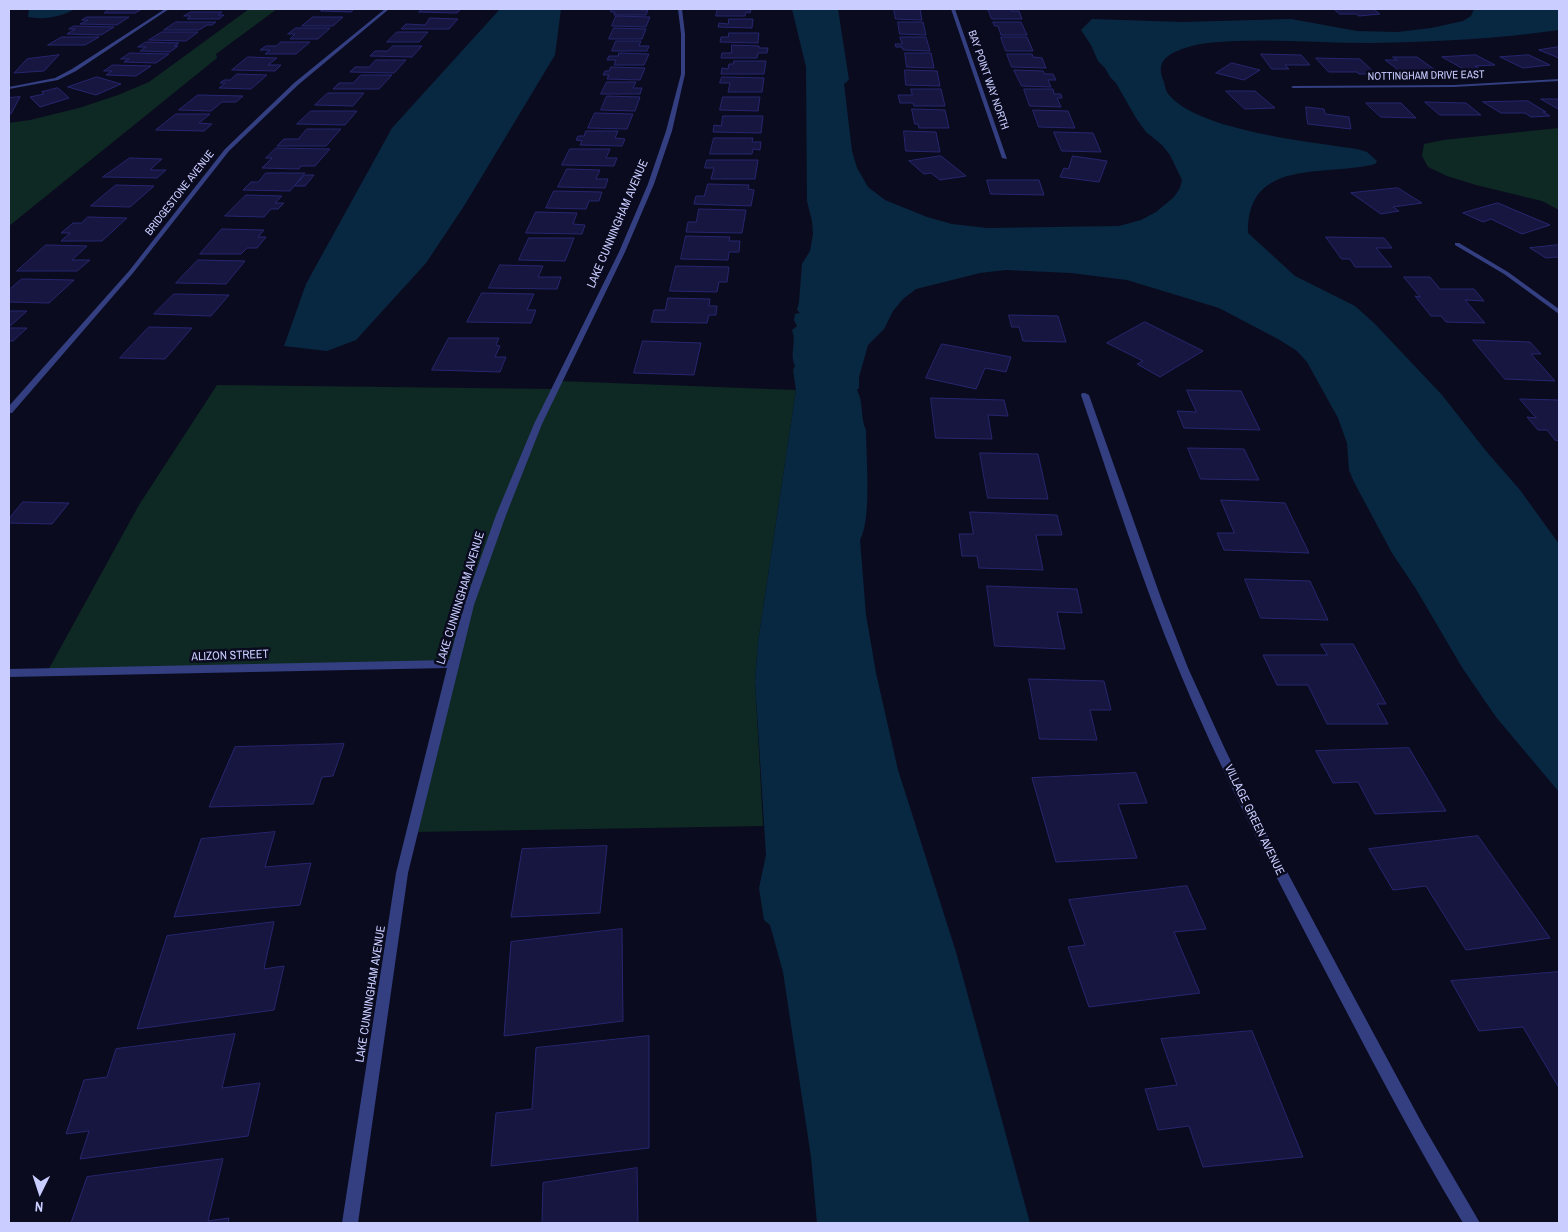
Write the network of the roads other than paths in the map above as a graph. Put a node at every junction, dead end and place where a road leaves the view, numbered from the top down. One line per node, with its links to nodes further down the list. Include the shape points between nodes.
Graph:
1 (167, 9): 7 (street, via 56,79)
2 (387, 9): 12 (street, BRIDGESTONE AVENUE, via 296,84 227,150 131,272)
3 (680, 9): 13 (street, LAKE CUNNINGHAM AVENUE, via 683,74 651,184 622,252 538,424 498,524 469,606)
4 (953, 9): 8 (street, BAY POINT WAY NORTH)
5 (1559, 80): 6 (street, NOTTINGHAM DRIVE EAST, via 1436,87)
6 (1293, 87)
7 (9, 88)
8 (1005, 158)
9 (1457, 244): 10 (street, via 1506,273)
10 (1559, 312)
11 (1085, 395): 16 (street, VILLAGE GREEN AVENUE, via 1156,600 1221,753 1305,921)
12 (9, 411)
13 (453, 664): 14 (street, ALIZON STREET); 15 (street, LAKE CUNNINGHAM AVENUE, via 402,873)
14 (9, 673)
15 (350, 1223)
16 (1472, 1223)

